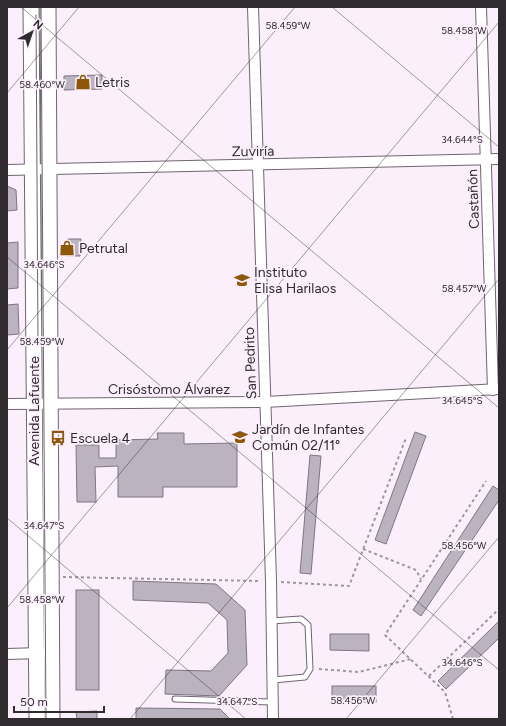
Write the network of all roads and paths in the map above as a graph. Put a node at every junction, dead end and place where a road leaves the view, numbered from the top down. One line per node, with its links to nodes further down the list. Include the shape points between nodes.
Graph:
1 (31, 7): 8 (main road, Avenida Lafuente)
2 (48, 7): 10 (main road, Avenida Lafuente)
3 (253, 7): 7 (street, San Pedrito)
4 (481, 7): 6 (street, Castañón)
5 (499, 158): 6 (street, Zuviría)
6 (486, 159): 7 (street, Zuviría); 11 (street, Castañón)
7 (257, 165): 10 (street, Zuviría); 12 (street, San Pedrito)
8 (32, 169): 9 (street, Zuviría); 10 (street, Zuviría); 14 (main road, Avenida Lafuente)
9 (7, 170)
10 (49, 170): 14 (main road, Avenida Lafuente)
11 (496, 390): 12 (street, Crisóstomo Álvarez)
12 (265, 402): 14 (street, Crisóstomo Álvarez); 19 (street, San Pedrito)
13 (7, 404): 14 (street, Crisóstomo Álvarez)
14 (42, 404): 20 (main road, Avenida Lafuente)
15 (486, 481): 17 (path)
16 (363, 549): 17 (path, via 416,570)
17 (421, 579): 22 (path, via 385,635)
18 (499, 609): 24 (path)
19 (271, 621): 25 (street, San Pedrito); 25 (lane, via 301,619 308,625 310,669 305,677)
20 (44, 653): 21 (street); 28 (main road, Avenida Lafuente); 29 (main road, Avenida Lafuente)
21 (7, 654)
22 (411, 659): 23 (path, via 360,672); 24 (path)
23 (319, 670)
24 (429, 676): 31 (path, via 445,692)
25 (272, 680): 27 (street, San Pedrito)
26 (175, 699): 27 (lane)
27 (273, 702): 30 (street, San Pedrito)
28 (37, 719)
29 (52, 719)
30 (273, 719)
31 (453, 719)

